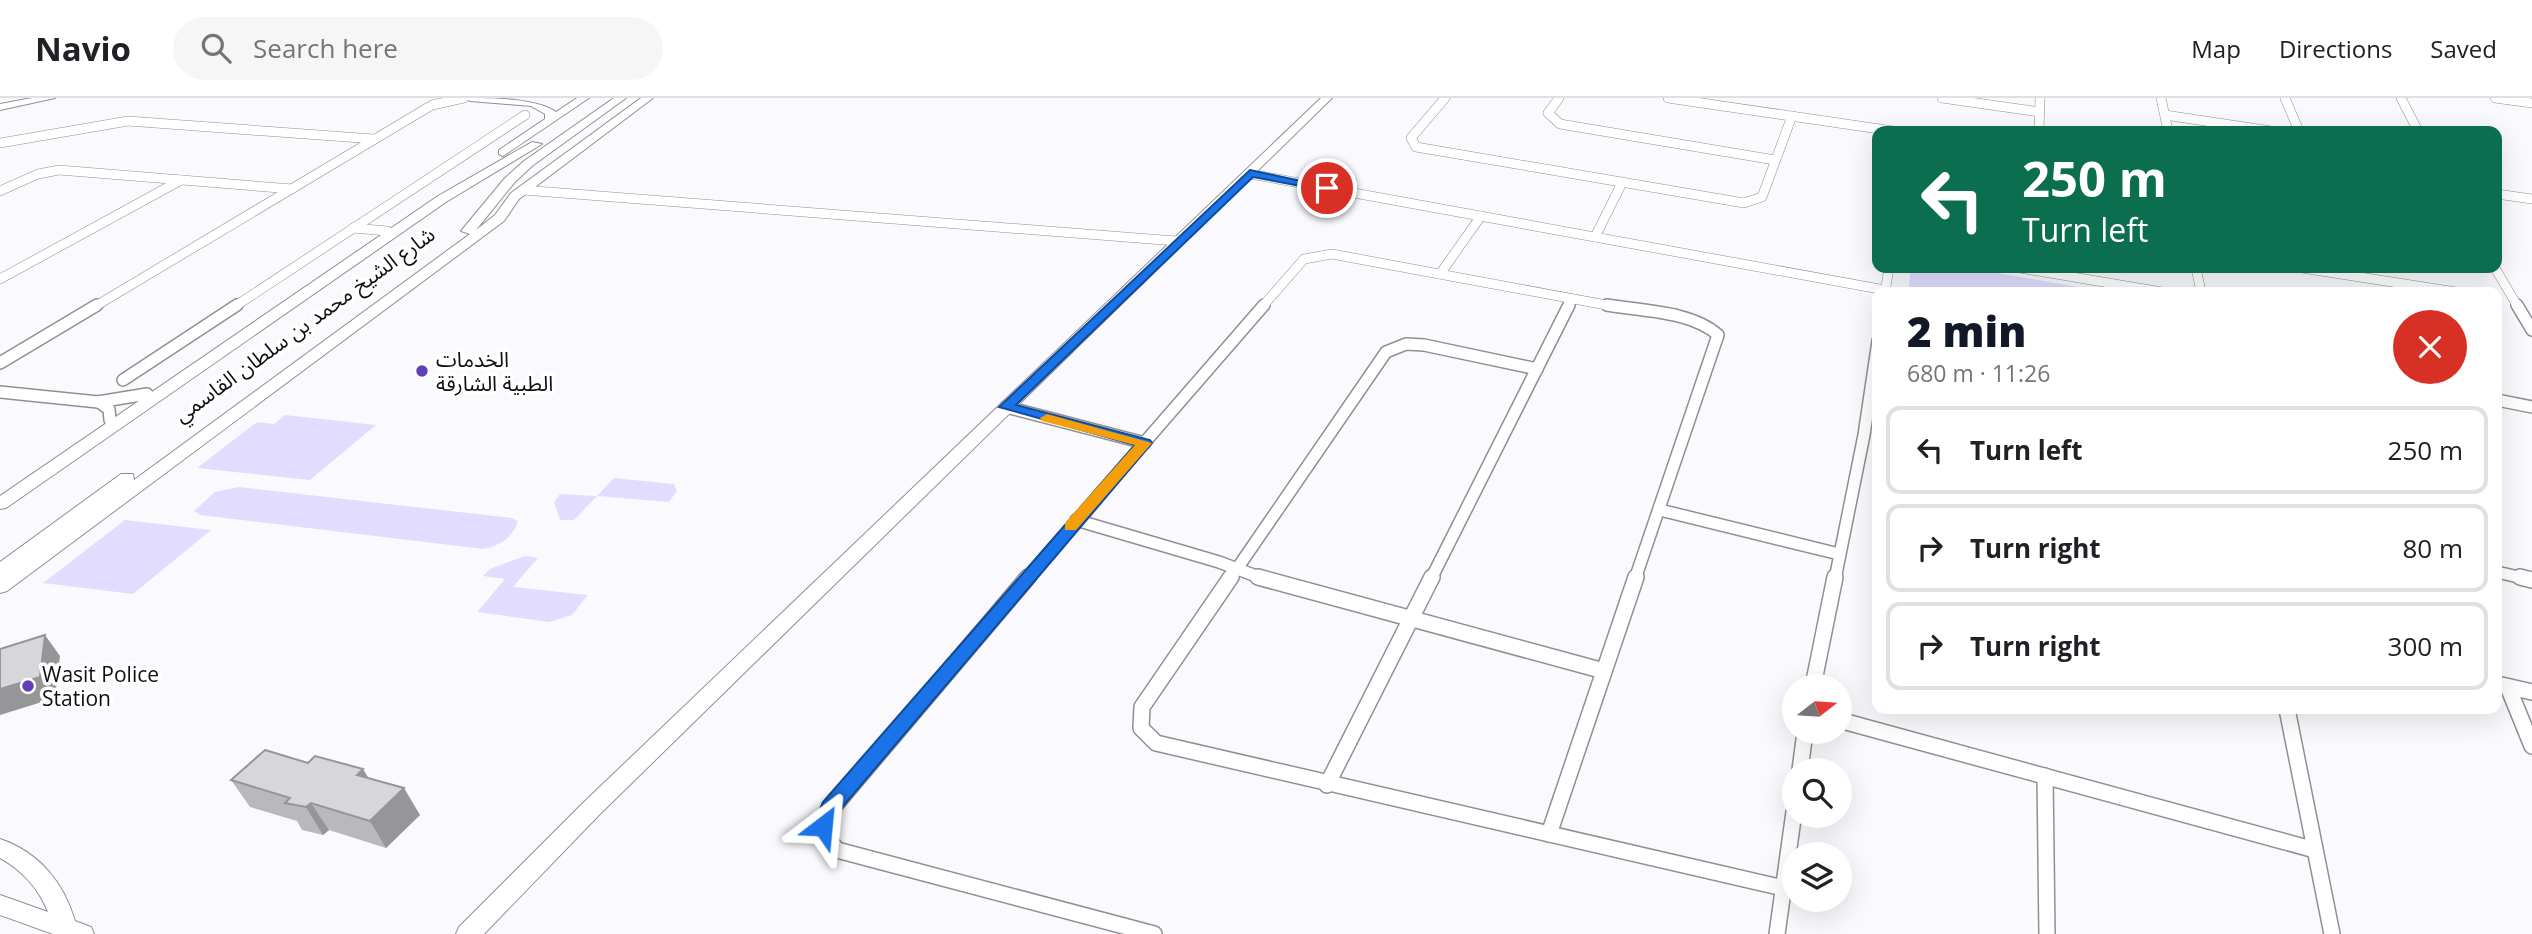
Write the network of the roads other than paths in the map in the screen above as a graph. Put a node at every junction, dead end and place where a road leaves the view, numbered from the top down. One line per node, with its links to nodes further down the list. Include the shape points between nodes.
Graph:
1 (50, 98): 24 (street)
2 (464, 98): 22 (street)
3 (470, 98): 23 (street)
4 (569, 98): 23 (street)
5 (584, 98): 29 (street)
6 (602, 98): 69 (street, شارع الشيخ محمد بن سلطان القاسمي, via 515,159 442,199)
7 (621, 98): 36 (street, شارع الشيخ محمد بن سلطان القاسمي)
8 (648, 98): 37 (street)
9 (1327, 98): 42 (street)
10 (1445, 98): 44 (street, via 1411,138 1416,147)
11 (1559, 98): 41 (street, via 1548,113 1560,124)
12 (1668, 98): 19 (street)
13 (1942, 98): 25 (street)
14 (2040, 98): 25 (street)
15 (2150, 98): 20 (street)
16 (2285, 98): 33 (street)
17 (2401, 98): 34 (street)
18 (2495, 98): 21 (street)
19 (1680, 99): 27 (street)
20 (2161, 99): 28 (street)
21 (2525, 101)
22 (432, 102): 38 (street)
23 (540, 105): 29 (street, via 551,113)
24 (0, 107)
25 (2040, 112): 30 (street)
26 (525, 115): 51 (street)
27 (1792, 116): 35 (street); 41 (street)
28 (2165, 116): 31 (street); 32 (street)
29 (550, 120): 52 (street)
30 (2039, 126)
31 (2167, 126)
32 (2236, 126)
33 (2297, 126)
34 (2415, 126)
35 (1872, 128)
36 (578, 129): 37 (street); 39 (street, شارع الشيخ محمد بن سلطان القاسمي)
37 (596, 137): 39 (street); 46 (street)
38 (374, 139): 40 (street, via 128,121); 45 (street)
39 (560, 141): 91 (street, شارع الشيخ محمد بن سلطان القاسمي, via 516,174 467,231)
40 (0, 143)
41 (1775, 160): 44 (street, via 1762,197 1750,202)
42 (1250, 174): 50 (street); 54 (street)
43 (182, 180): 45 (street); 47 (street, via 59,170); 61 (street)
44 (1622, 183): 53 (street)
45 (292, 189): 71 (street)
46 (523, 190): 54 (street); 94 (street, via 496,222)
47 (0, 191)
48 (2502, 195): 49 (street)
49 (2532, 200)
50 (1481, 216): 53 (street); 59 (street)
51 (353, 228): 52 (street); 73 (street)
52 (387, 231): 70 (street)
53 (1595, 237): 64 (street)
54 (1176, 241): 79 (street)
55 (2050, 273): 62 (street)
56 (2336, 273): 60 (street)
57 (2366, 273): 60 (street)
58 (2498, 273): 67 (street)
59 (1440, 274): 65 (street); 84 (street, via 1332,254 1304,259)
60 (2369, 278): 63 (street)
61 (0, 279)
62 (2132, 287)
63 (2425, 287)
64 (1872, 289)
65 (1572, 299): 72 (street); 87 (street, via 1693,321 1718,335)
66 (2502, 300): 67 (street)
67 (2514, 302): 68 (street)
68 (2532, 330)
69 (236, 341): 70 (street); 86 (street, شارع الشيخ محمد بن سلطان القاسمي)
70 (218, 346): 76 (street)
71 (0, 363)
72 (1537, 369): 90 (street, via 1424,345 1391,348); 95 (street)
73 (123, 380)
74 (1872, 381): 82 (street)
75 (0, 392): 78 (street)
76 (147, 394): 78 (street); 81 (street)
77 (2502, 401): 80 (street)
78 (98, 402): 81 (street, via 109,409)
79 (1006, 407): 84 (street); 112 (street, via 591,808)
80 (2532, 407)
81 (110, 419): 85 (street)
82 (1864, 435): 83 (street); 89 (street)
83 (1872, 437)
84 (1144, 443): 88 (street)
85 (0, 495)
86 (0, 504)
87 (1660, 510): 89 (street); 96 (street)
88 (1076, 520): 90 (street); 113 (street, via 830,807 823,826 829,843 837,849)
89 (1839, 554): 97 (street)
90 (1236, 569): 95 (street); 104 (street, via 1142,707 1141,731 1156,744)
91 (0, 571)
92 (2502, 573): 93 (street)
93 (2532, 580)
94 (0, 587)
95 (1410, 620): 96 (street); 104 (street)
96 (1604, 671): 105 (street)
97 (1815, 674)
98 (2503, 686): 99 (street); 102 (street)
99 (2532, 692)
100 (2288, 714): 107 (street)
101 (1852, 724): 103 (street)
102 (2532, 746)
103 (2045, 776): 107 (street); 115 (street)
104 (1327, 785): 105 (street)
105 (1549, 834): 108 (street)
106 (0, 848): 111 (street, via 40,875)
107 (2315, 850): 116 (street)
108 (1782, 888)
109 (1782, 896): 114 (street)
110 (0, 905): 111 (street)
111 (74, 931)
112 (468, 934)
113 (1154, 934)
114 (1777, 934)
115 (2047, 934)
116 (2332, 934)

